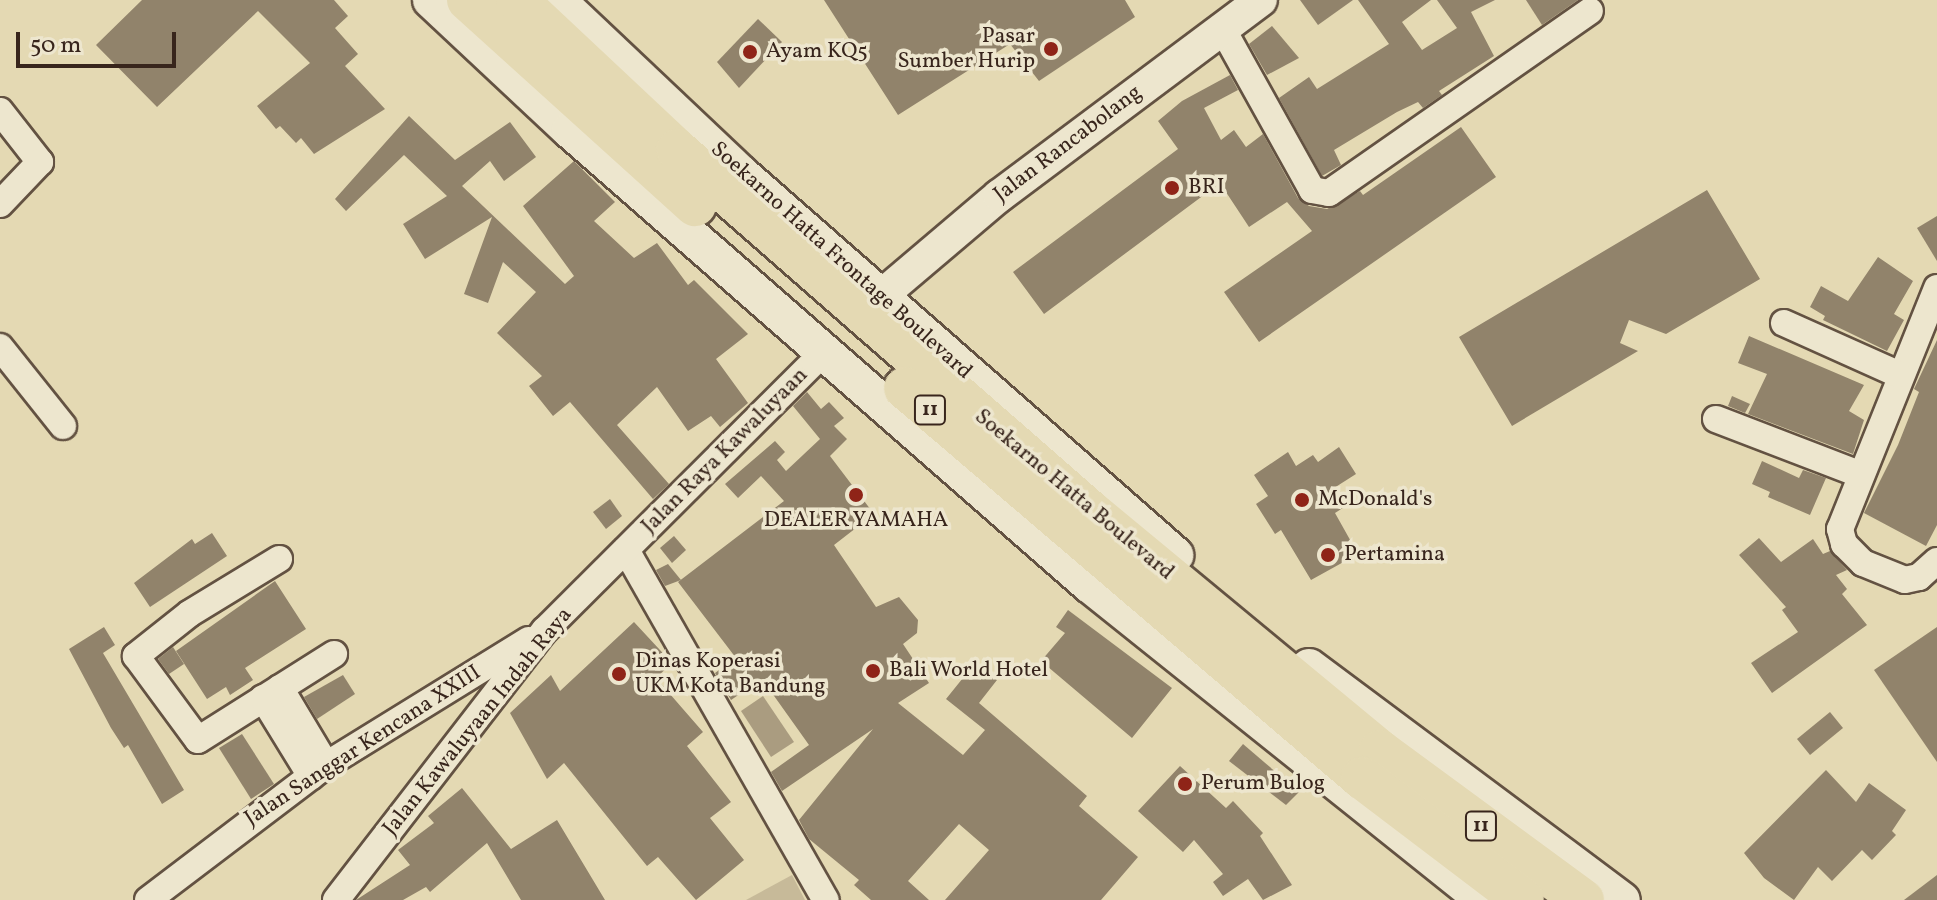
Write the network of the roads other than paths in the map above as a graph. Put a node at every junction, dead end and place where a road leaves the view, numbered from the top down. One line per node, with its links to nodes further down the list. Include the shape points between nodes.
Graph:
1 (431, 0): 16 (main road)
2 (468, 0): 28 (highway, Soekarno Hatta Boulevard / 11, via 1064,529)
3 (517, 0): 9 (highway, Soekarno Hatta Boulevard / 11)
4 (557, 0): 10 (main road, Soekarno Hatta Frontage Boulevard)
5 (1261, 0): 7 (street, Jalan Rancabolang)
6 (1590, 11): 7 (street, via 1329,193 1312,190)
7 (1222, 28): 13 (street, Jalan Rancabolang, via 952,232)
8 (0, 111): 11 (street, via 40,159)
9 (677, 150): 10 (highway); 28 (highway, Soekarno Hatta Boulevard / 11, via 1091,512)
10 (741, 174): 13 (main road, Soekarno Hatta Frontage Boulevard)
11 (0, 204)
12 (1937, 290): 17 (street)
13 (881, 296): 36 (main road, Soekarno Hatta Frontage Boulevard, via 1055,453 1285,648)
14 (1784, 323): 17 (street)
15 (0, 347): 19 (street)
16 (824, 352): 21 (street, Jalan Raya Kawaluyaan); 28 (main road, via 1089,584)
17 (1898, 374): 20 (street)
18 (1716, 419): 20 (street)
19 (63, 426)
20 (1859, 474): 23 (street, via 1840,529 1852,554 1905,580 1919,577)
21 (626, 550): 24 (street, Jalan Kawaluyaan Indah Raya); 32 (street)
22 (279, 559): 26 (street, via 135,653 195,740)
23 (1937, 561)
24 (545, 630): 27 (street, Jalan Sanggar Kencana XXIII); 31 (street, Jalan Kawaluyaan Indah Raya)
25 (334, 654): 26 (street)
26 (271, 693): 27 (street)
27 (318, 770): 30 (street, Jalan Sanggar Kencana XXIII)
28 (1361, 772): 29 (highway, Soekarno Hatta Boulevard / 11); 33 (main road)
29 (1408, 794): 34 (highway, Soekarno Hatta Boulevard / 11); 35 (highway, Soekarno Hatta Boulevard / 11)
30 (148, 900)
31 (336, 900)
32 (826, 900)
33 (1484, 900)
34 (1523, 900)
35 (1583, 900)
36 (1622, 900)

